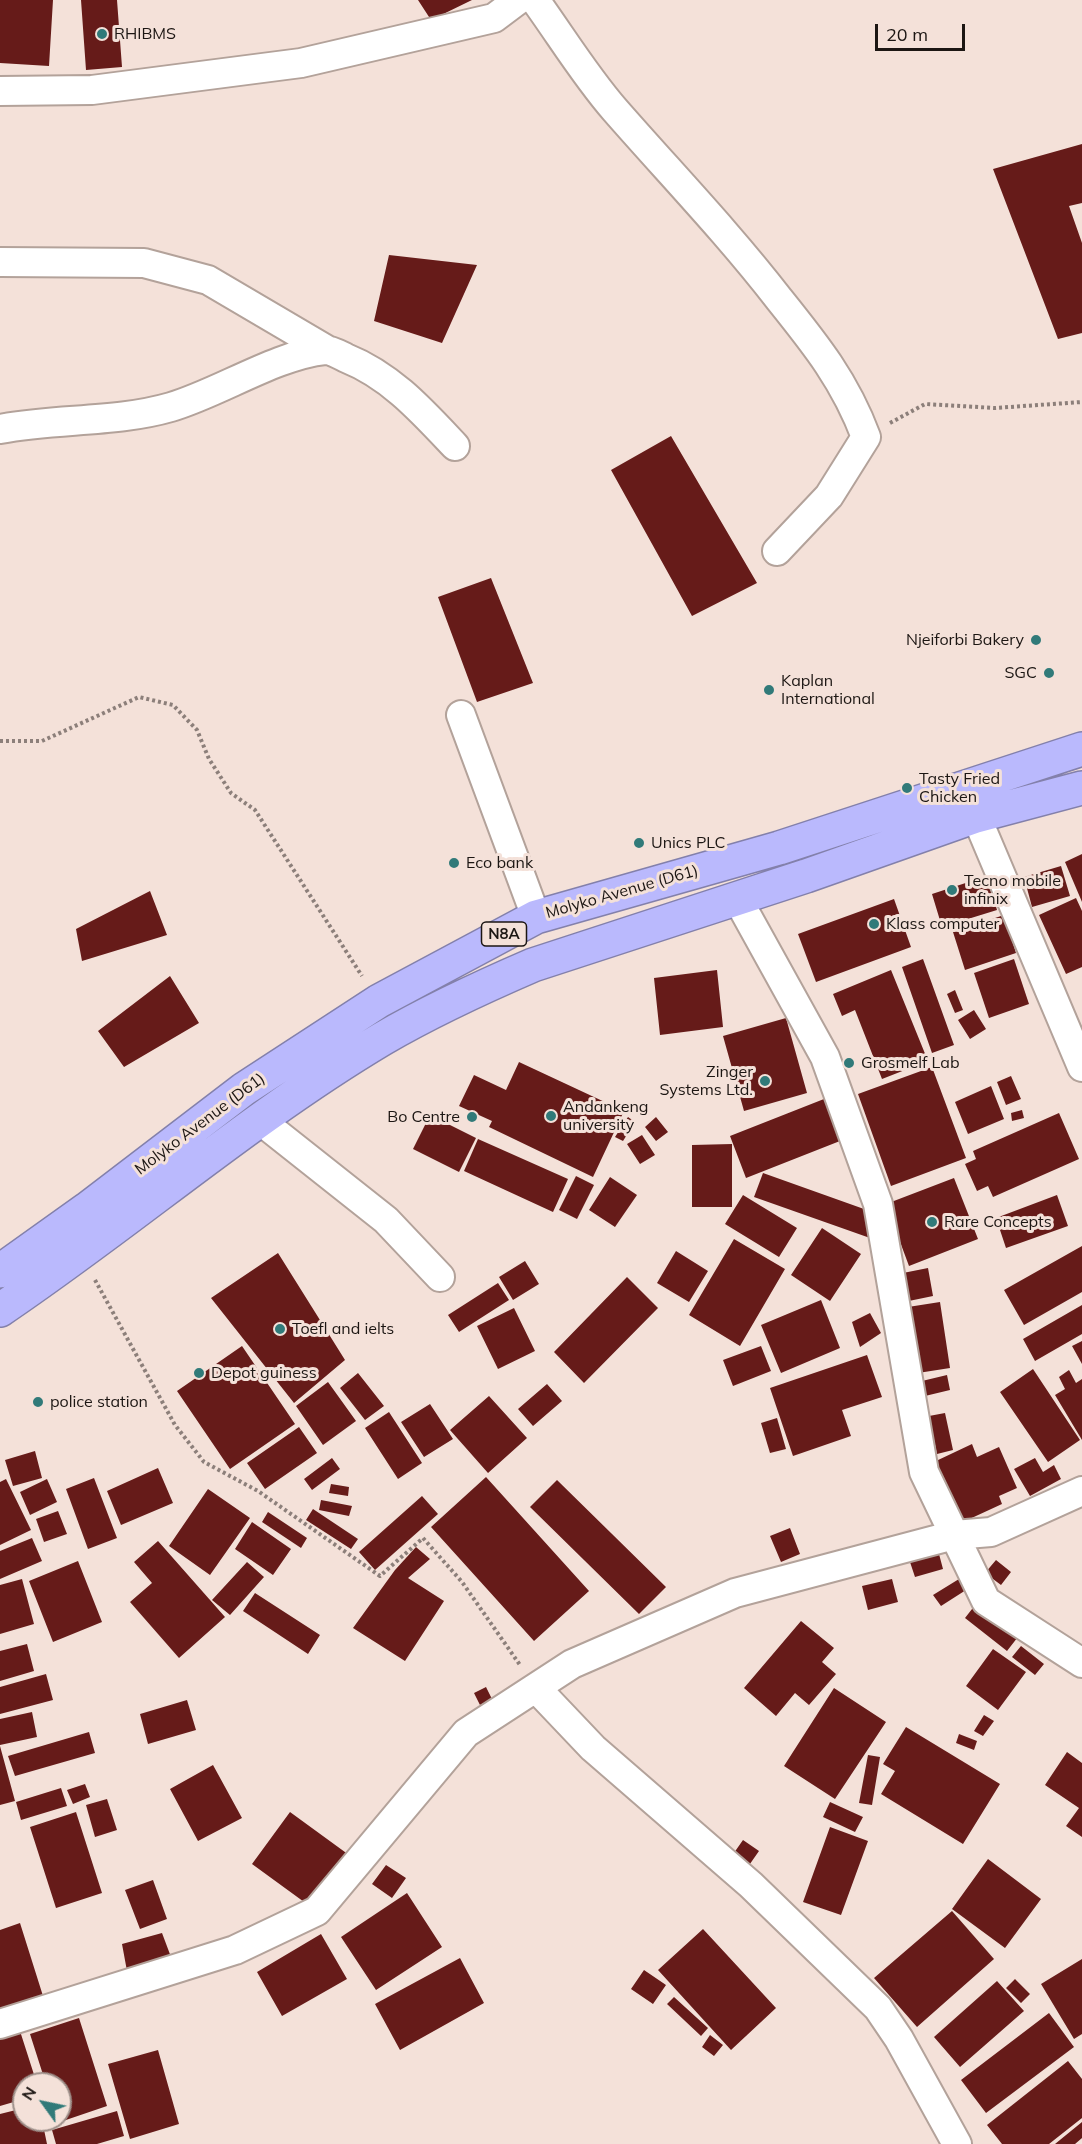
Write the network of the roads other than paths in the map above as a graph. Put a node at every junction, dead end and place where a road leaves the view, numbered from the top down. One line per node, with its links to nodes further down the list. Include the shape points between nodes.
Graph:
1 (518, 0): 3 (street, via 494,18 301,63 92,90)
2 (535, 0): 8 (street, via 613,108 727,232 842,381 866,437 829,496)
3 (0, 91)
4 (0, 262): 5 (street, via 144,263 208,280)
5 (327, 350): 6 (street, via 284,362 173,407 128,417); 7 (street, via 367,366 412,400)
6 (0, 429)
7 (454, 446)
8 (777, 551)
9 (461, 715): 14 (street)
10 (1082, 749): 14 (highway, Molyko Avenue (D61) / N8A, via 779,848)
11 (1082, 788): 12 (highway, Molyko Avenue (D61) / N8A)
12 (976, 816): 13 (highway, Molyko Avenue (D61) / N8A); 15 (street)
13 (737, 898): 16 (highway, Molyko Avenue (D61) / N8A, via 533,965 499,980 382,1040); 21 (street, via 825,1057 878,1204 924,1472)
14 (536, 917): 17 (highway, Molyko Avenue (D61) / N8A, via 380,1001 244,1089)
15 (1082, 1067)
16 (261, 1120): 18 (street, via 386,1221); 19 (highway, Molyko Avenue (D61) / N8A, via 81,1255)
17 (0, 1270)
18 (440, 1277)
19 (0, 1310)
20 (1082, 1491): 21 (street, via 992,1532)
21 (954, 1535): 22 (street, via 986,1601); 23 (street, via 735,1593 572,1664)
22 (1082, 1663)
23 (536, 1688): 24 (street, via 466,1733 317,1911 235,1950); 25 (street, via 593,1748 751,1885 878,2008)
24 (0, 2024)
25 (957, 2144)

